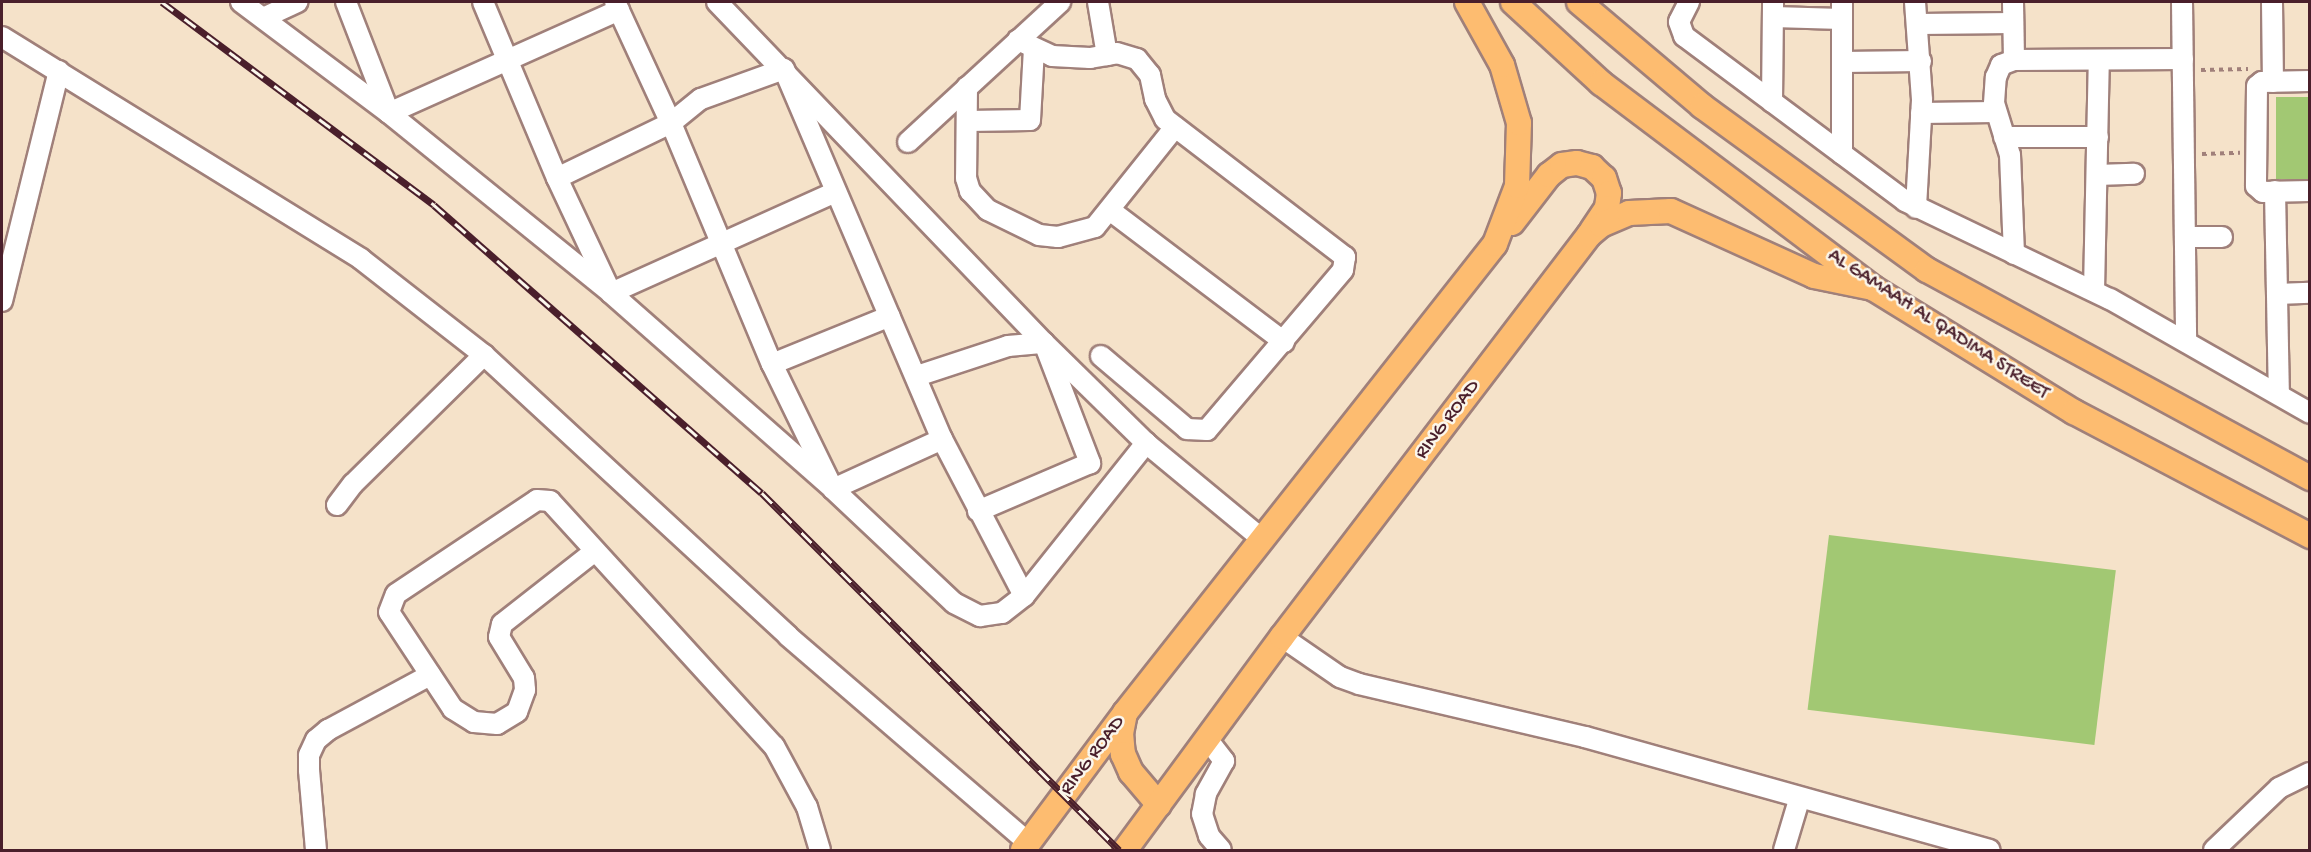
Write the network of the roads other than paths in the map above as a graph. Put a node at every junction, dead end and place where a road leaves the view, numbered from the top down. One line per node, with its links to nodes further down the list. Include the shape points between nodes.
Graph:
1 (241, 2): 19 (street)
2 (298, 2): 19 (street)
3 (346, 2): 38 (street)
4 (483, 2): 25 (street)
5 (717, 2): 31 (street)
6 (1060, 2): 23 (street)
7 (1098, 2): 24 (street)
8 (1467, 2): 58 (main road, RING ROAD, via 1502,65 1519,123 1517,186)
9 (1513, 2): 61 (main road, AL GAMAAH AL QADIMA STREET, via 1601,83)
10 (1689, 2): 36 (street, via 1679,22 1684,36)
11 (1915, 2): 21 (street)
12 (2013, 2): 20 (street)
13 (2182, 2): 30 (street)
14 (2272, 2): 33 (street)
15 (617, 6): 25 (street); 41 (street)
16 (1591, 7): 80 (main road, AL GAMAAH AL QADIMA STREET, via 1702,106 1927,270)
17 (1773, 9): 18 (street); 36 (street)
18 (1842, 10): 29 (street)
19 (262, 18): 38 (street)
20 (2013, 23): 21 (street); 26 (street)
21 (1919, 24): 28 (street)
22 (2, 37): 32 (street)
23 (1026, 44): 24 (street, via 1071,58); 35 (street); 40 (street, via 1030,120)
24 (1107, 55): 42 (street, via 1128,54 1144,66 1160,113)
25 (507, 59): 38 (street); 49 (street)
26 (2014, 60): 27 (street); 37 (street, via 1998,71)
27 (2099, 60): 30 (street); 44 (street)
28 (1921, 61): 29 (street); 39 (street)
29 (1842, 62): 46 (street)
30 (2183, 65): 56 (street)
31 (784, 69): 41 (street, via 701,99); 52 (street); 70 (street)
32 (58, 71): 66 (street); 71 (street, via 327,235)
33 (2273, 76): 34 (street); 50 (street, via 2256,86 2256,153 2257,189)
34 (2310, 81)
35 (967, 87): 40 (street); 45 (street)
36 (1772, 102): 46 (street)
37 (1995, 112): 39 (street); 43 (street)
38 (389, 113): 63 (street)
39 (1922, 113): 53 (street)
40 (968, 121): 54 (street, via 966,178 970,191 988,210 1021,228 1058,237 1095,227)
41 (671, 123): 49 (street); 59 (street)
42 (1175, 127): 54 (street); 69 (street, via 1345,257 1343,270)
43 (2004, 137): 44 (street); 60 (street, via 2010,155)
44 (2098, 137): 48 (street)
45 (908, 142)
46 (1842, 154): 53 (street)
47 (2134, 174): 48 (street)
48 (2097, 175): 62 (street)
49 (557, 177): 63 (street)
50 (2275, 191): 51 (street); 65 (street)
51 (2310, 191)
52 (834, 193): 59 (street); 67 (street)
53 (1916, 208): 60 (street)
54 (1111, 212): 69 (street)
55 (1589, 235): 58 (main road, via 1607,208 1609,193 1598,172 1577,163 1562,165 1549,175); 61 (main road, RING ROAD, via 1629,213 1671,211 1814,276); 89 (main road, RING ROAD)
56 (2185, 237): 57 (street); 68 (street)
57 (2222, 237)
58 (1495, 244): 86 (main road, RING ROAD)
59 (721, 246): 63 (street); 73 (street)
60 (2014, 254): 62 (street)
61 (1873, 288): 85 (main road, AL GAMAAH AL QADIMA STREET, via 2074,412)
62 (2094, 291): 68 (street)
63 (611, 293): 82 (street)
64 (2310, 293): 65 (street)
65 (2277, 294): 75 (street)
66 (2, 300)
67 (890, 316): 73 (street); 74 (street)
68 (2186, 340): 75 (street)
69 (1284, 342): 72 (street, via 1213,426 1201,432 1187,429)
70 (1044, 343): 74 (street, via 1008,346); 78 (street); 79 (street)
71 (484, 355): 83 (street, via 352,484); 96 (street, via 788,636)
72 (1101, 356)
73 (772, 364): 82 (street)
74 (917, 376): 77 (street)
75 (2279, 393): 76 (street)
76 (2310, 413)
77 (942, 439): 82 (street); 84 (street)
78 (1146, 443): 81 (street); 86 (street)
79 (1090, 463): 81 (street); 84 (street)
80 (2310, 478)
81 (1114, 482): 88 (street)
82 (833, 489): 88 (street, via 954,603 980,616 1002,613)
83 (337, 505)
84 (978, 511): 88 (street)
85 (2310, 536)
86 (1262, 539): 91 (main road, RING ROAD)
87 (595, 551): 90 (street, via 502,624 499,637 524,678 525,690 517,712 507,720 485,725 474,722 453,709); 90 (street, via 550,501 537,500 396,594 389,612); 98 (street, via 774,746 807,807)
88 (1024, 596)
89 (1282, 637): 92 (main road, RING ROAD); 94 (street, via 1340,677 1359,684 1585,737)
90 (430, 675): 97 (street, via 316,740 309,755)
91 (1125, 713): 95 (main road, via 1121,733 1123,754 1131,772); 96 (main road, RING ROAD)
92 (1207, 739): 95 (main road, RING ROAD); 100 (street, via 1224,761 1206,794 1202,814 1209,836)
93 (2310, 773): 103 (street, via 2279,788)
94 (1799, 800): 101 (street); 102 (street)
95 (1160, 805): 99 (main road, RING ROAD)
96 (1026, 847)
97 (316, 850)
98 (820, 850)
99 (1125, 850)
100 (1221, 850)
101 (1784, 850)
102 (1982, 850)
103 (2214, 850)

